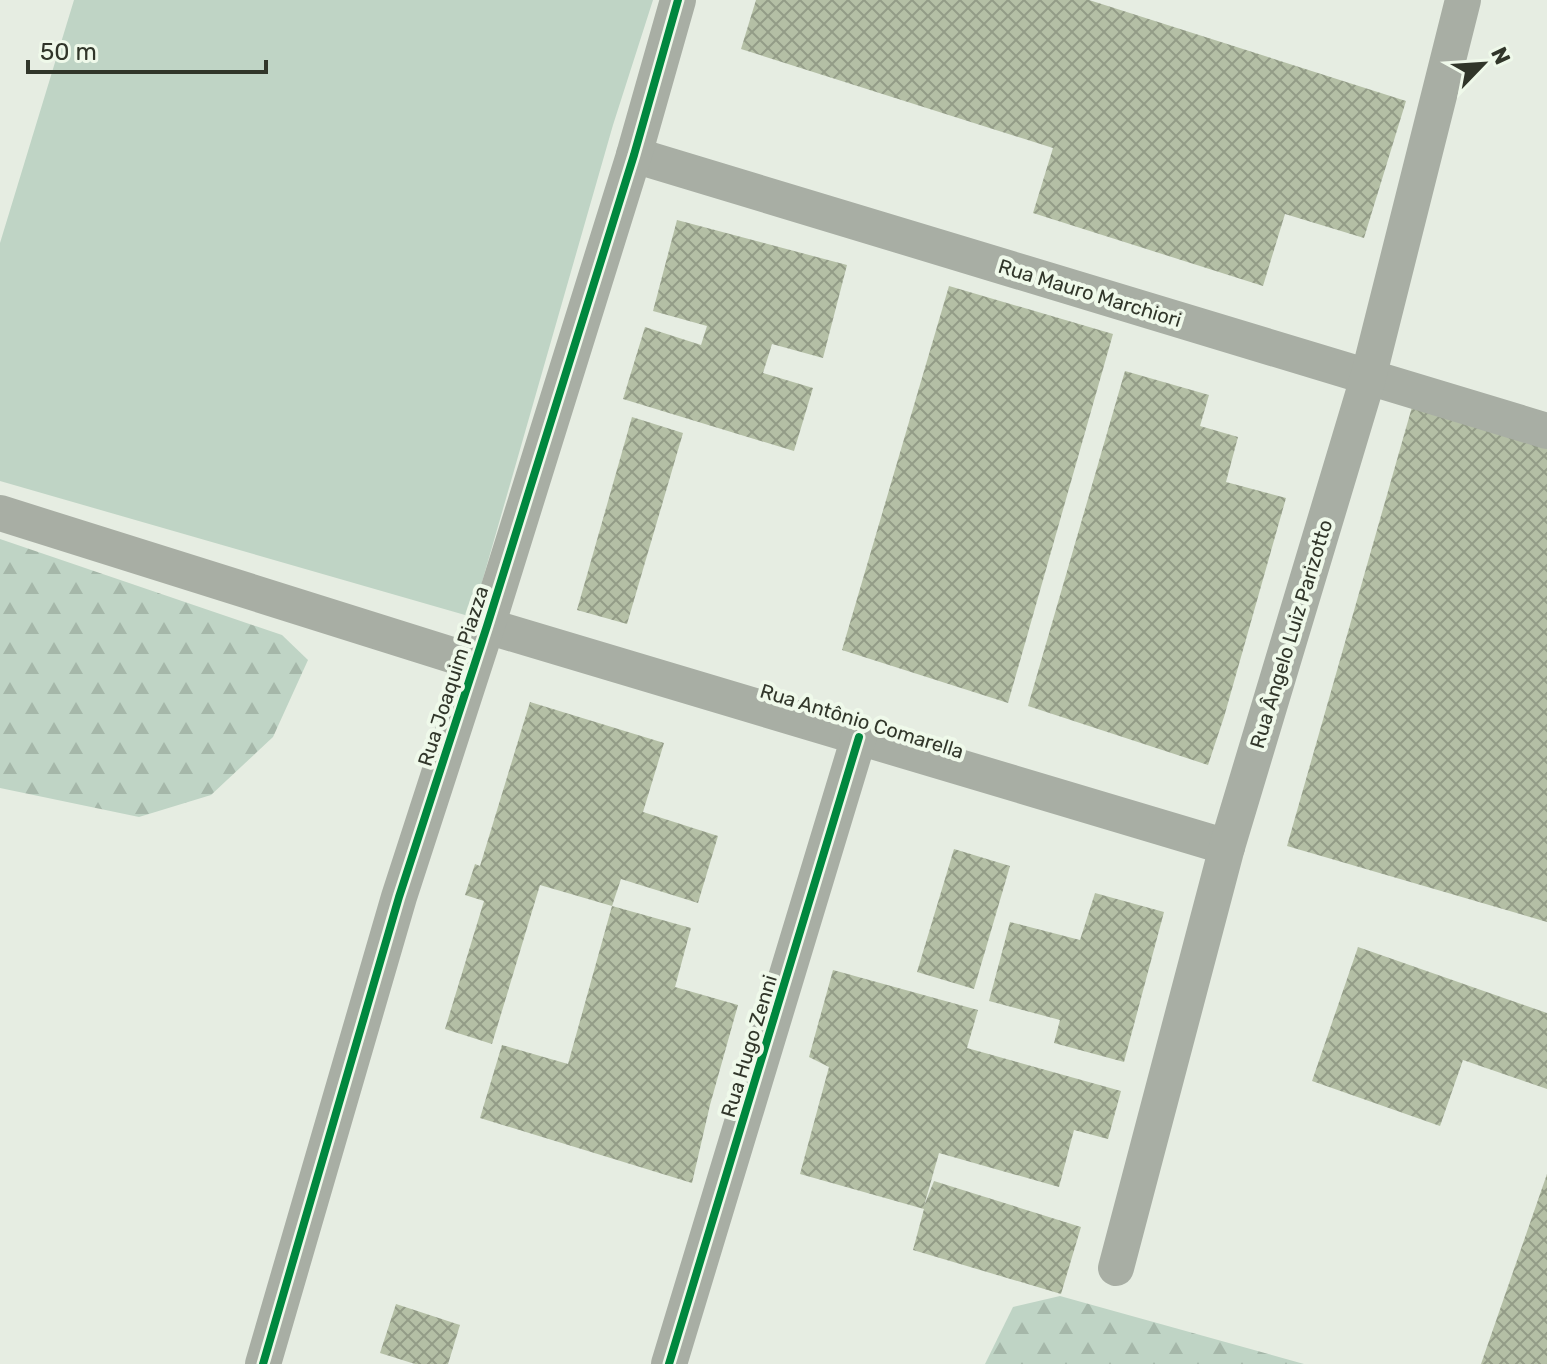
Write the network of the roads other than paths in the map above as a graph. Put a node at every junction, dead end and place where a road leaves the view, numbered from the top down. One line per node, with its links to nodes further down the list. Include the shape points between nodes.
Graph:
1 (678, 0): 3 (street, Rua Joaquim Piazza)
2 (1463, 0): 4 (street, Rua Ângelo Luiz Parizotto)
3 (634, 155): 4 (street, Rua Mauro Marchiori); 7 (street, Rua Joaquim Piazza)
4 (1368, 378): 5 (street, Rua Mauro Marchiori); 10 (street, Rua Ângelo Luiz Parizotto)
5 (1547, 431)
6 (0, 513): 8 (street)
7 (487, 626): 8 (street, Rua Joaquim Piazza); 9 (street, Rua Antônio Comarella)
8 (474, 662): 12 (street, Rua Joaquim Piazza, via 390,926)
9 (859, 737): 10 (street, Rua Antônio Comarella); 13 (street, Rua Hugo Zenni)
10 (1227, 847): 11 (street, Rua Ângelo Luiz Parizotto)
11 (1116, 1268)
12 (263, 1364)
13 (669, 1364)

